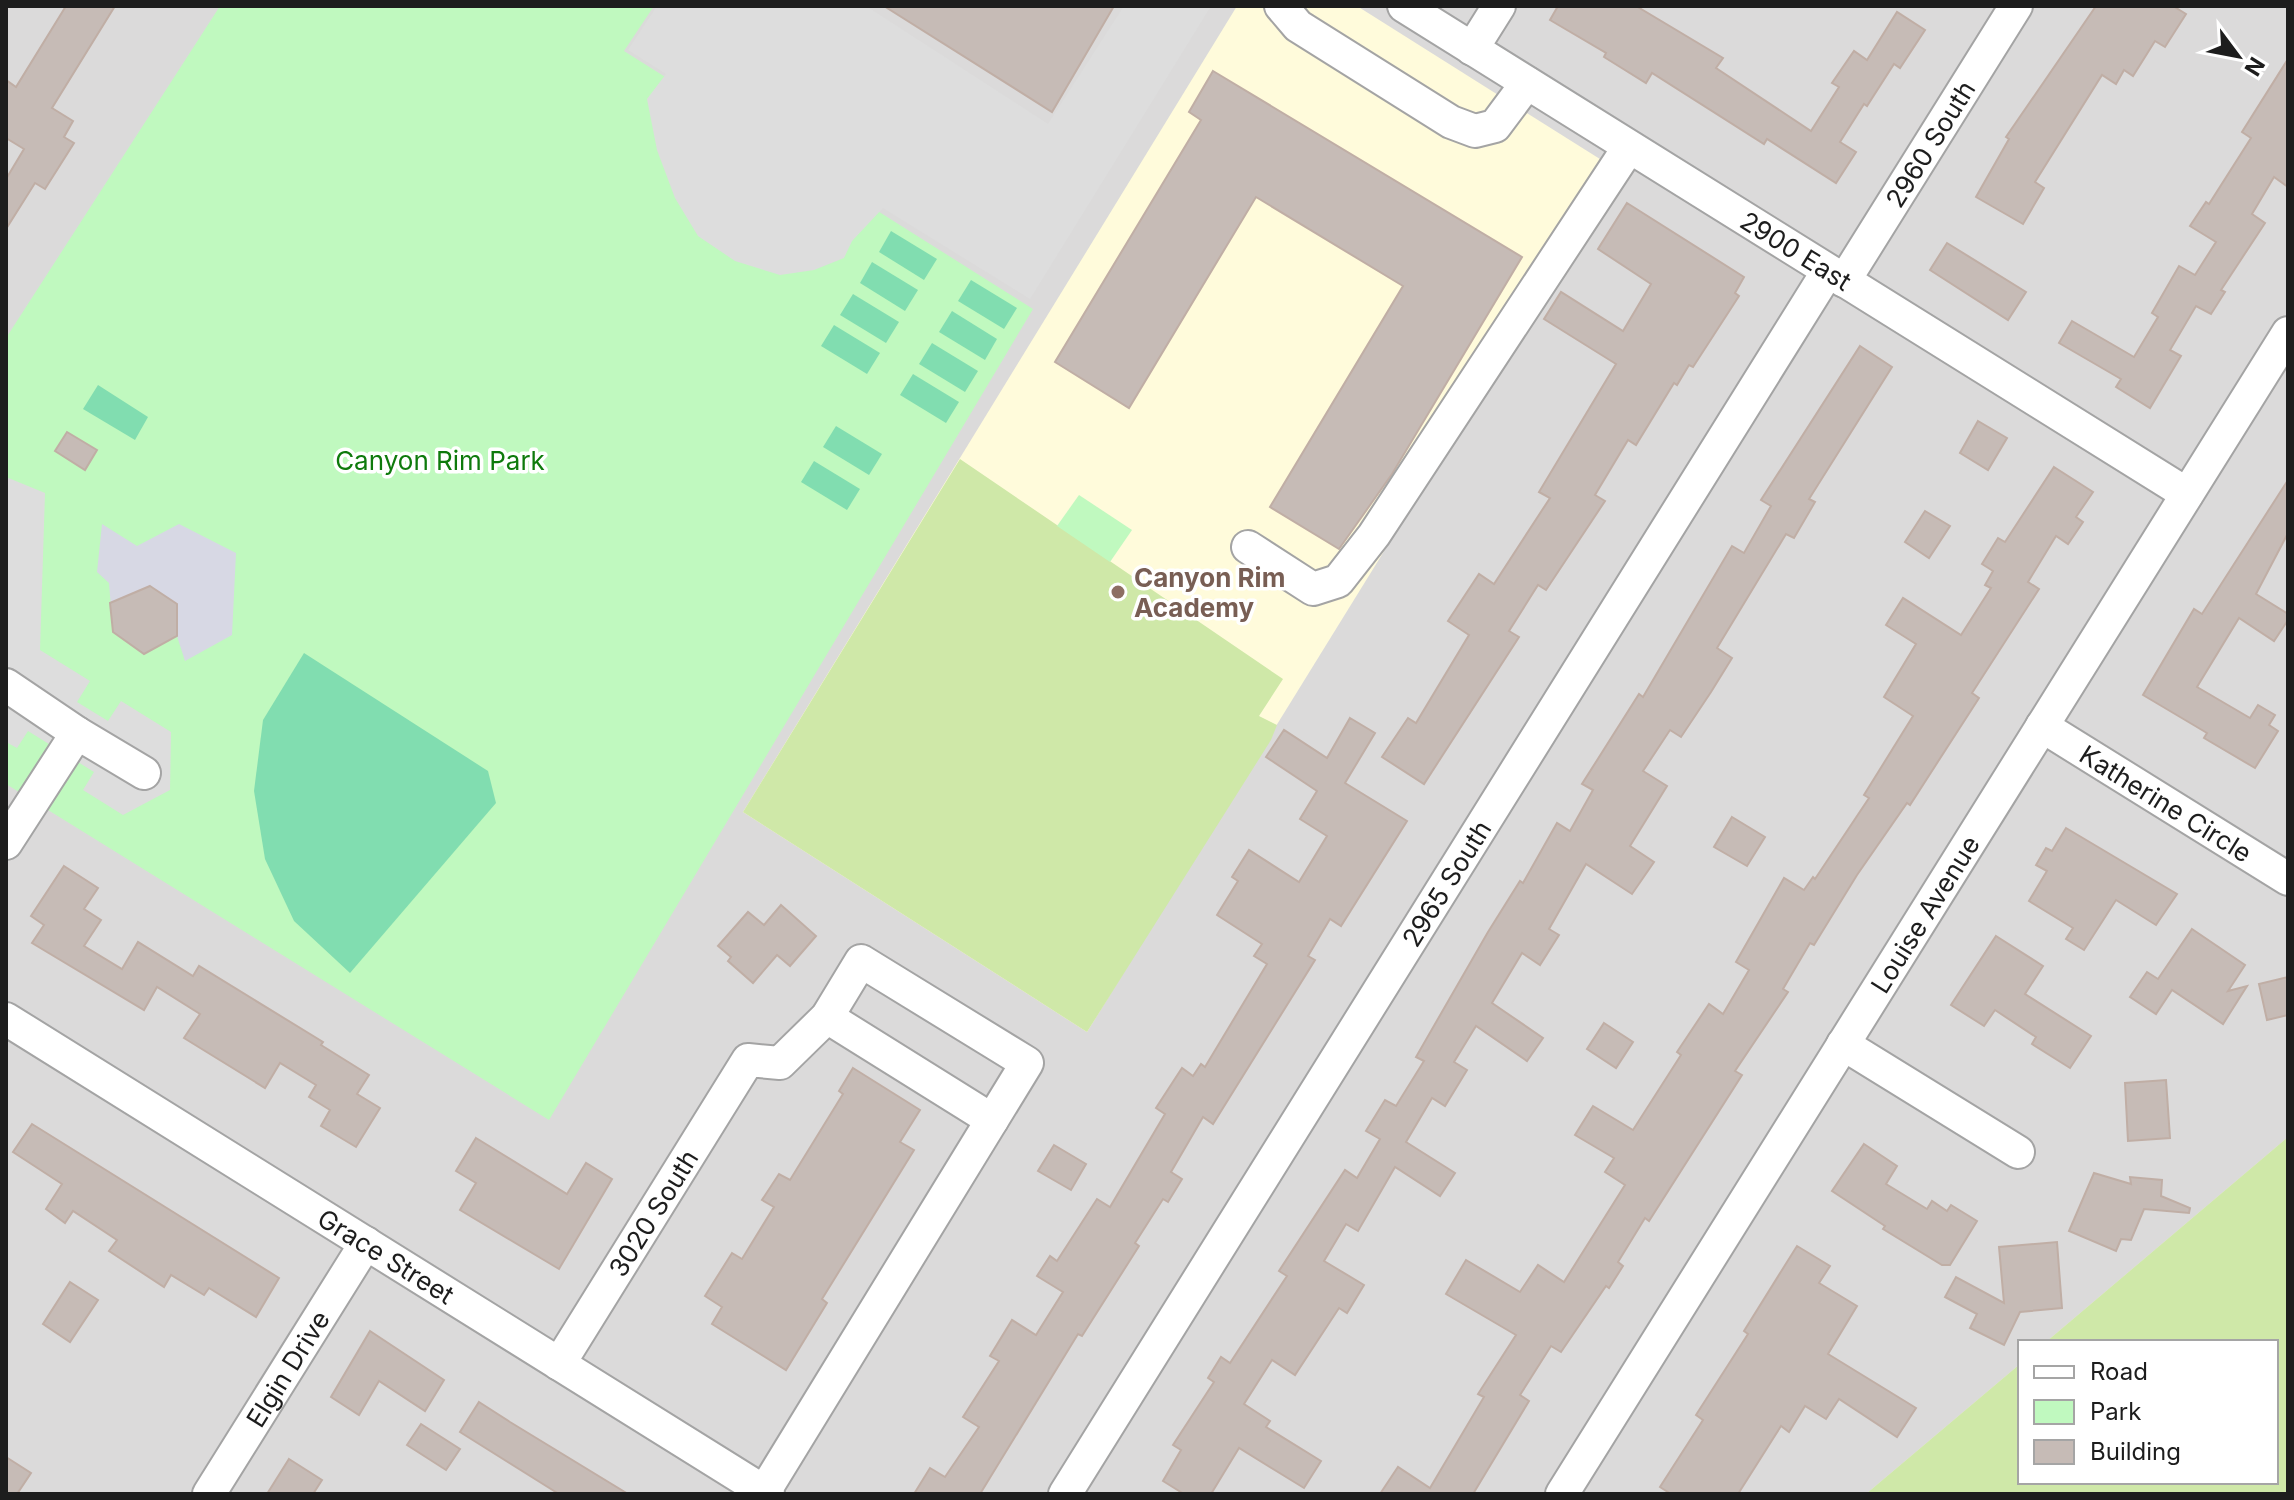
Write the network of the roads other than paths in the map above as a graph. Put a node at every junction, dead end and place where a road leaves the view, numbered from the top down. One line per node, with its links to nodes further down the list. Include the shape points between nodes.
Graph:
1 (1281, 6): 6 (street, via 1298,26 1451,122 1475,131 1495,126)
2 (1404, 6): 5 (street, 2900 East)
3 (1499, 6): 5 (street)
4 (2016, 6): 8 (street, 2960 South)
5 (1472, 49): 6 (street, 2900 East)
6 (1527, 83): 7 (street, 2900 East)
7 (1629, 147): 8 (street, 2900 East); 11 (street, via 1338,581 1313,589)
8 (1836, 276): 10 (street, 2900 East); 27 (street, 2965 South)
9 (2288, 333): 10 (street, Louise Avenue)
10 (2187, 494): 13 (street, Louise Avenue)
11 (1248, 547)
12 (6, 685): 14 (street)
13 (2042, 726): 17 (street, Katherine Circle); 20 (street, Louise Avenue)
14 (77, 733): 15 (street); 16 (street)
15 (144, 773)
16 (6, 843)
17 (2288, 879)
18 (827, 1017): 21 (street); 21 (street, via 861,961 1027,1063); 24 (street, 3020 South, via 780,1063 748,1060)
19 (6, 1019): 23 (street, Grace Street)
20 (1843, 1044): 22 (street); 28 (street, Louise Avenue)
21 (992, 1120): 25 (street)
22 (2018, 1152)
23 (366, 1243): 24 (street, Grace Street); 26 (street, Elgin Drive)
24 (559, 1364): 25 (street, Grace Street)
25 (766, 1493)
26 (209, 1494)
27 (1065, 1494)
28 (1562, 1494)

